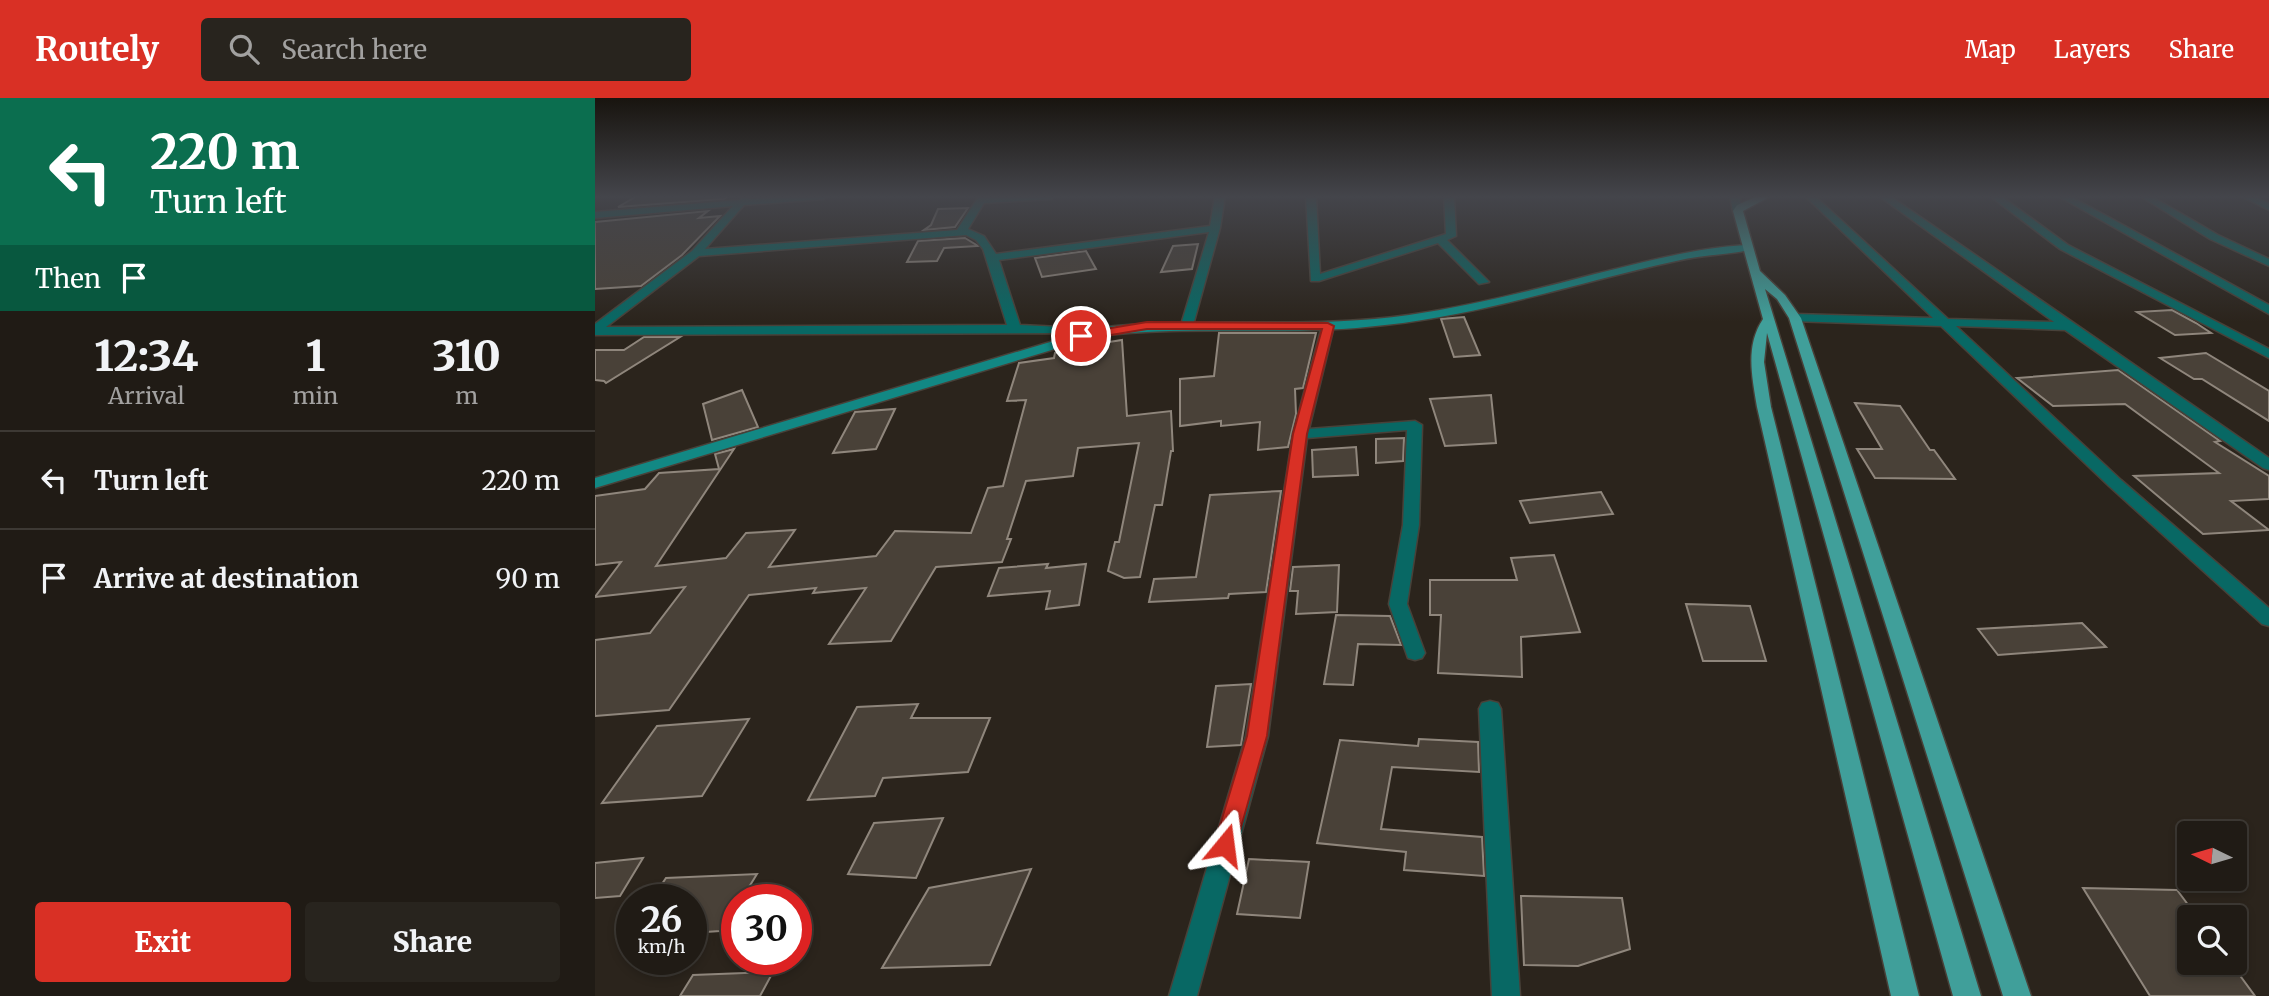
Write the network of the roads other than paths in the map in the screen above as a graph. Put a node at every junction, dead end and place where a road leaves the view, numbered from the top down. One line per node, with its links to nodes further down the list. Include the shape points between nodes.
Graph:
1 (710, 238): 16 (street)
2 (897, 238): 16 (street)
3 (976, 238): 17 (street)
4 (1142, 238): 17 (street)
5 (1212, 238): 25 (street)
6 (1313, 238): 14 (street, via 1315,279)
7 (1444, 238): 14 (street)
8 (1745, 238): 15 (main road)
9 (1856, 238): 24 (street)
10 (1944, 238): 27 (street)
11 (2052, 238): 31 (street)
12 (2134, 238): 21 (street)
13 (2216, 238): 18 (street)
14 (1440, 239): 20 (street)
15 (1747, 247): 19 (main road); 26 (street, via 1693,252 1482,305)
16 (696, 253): 28 (street)
17 (993, 258): 29 (street)
18 (2269, 263)
19 (1755, 273): 22 (main road); 23 (main road)
20 (1483, 282)
21 (2269, 310)
22 (1795, 318): 24 (street); 42 (main road)
23 (1768, 320): 40 (main road, via 1759,331 1758,344 1764,407); 41 (main road)
24 (1946, 321): 27 (street); 35 (street, via 2115,483)
25 (1187, 325): 26 (street); 30 (street)
26 (1328, 326): 32 (street)
27 (2069, 326): 33 (street)
28 (595, 330): 29 (street)
29 (1015, 330): 30 (street)
30 (1097, 332): 34 (street)
31 (2269, 354)
32 (1300, 434): 36 (street, via 1415,425 1411,525 1398,604); 38 (street, via 1257,736)
33 (2269, 465)
34 (595, 483)
35 (2269, 619)
36 (1415, 653)
37 (1490, 709): 39 (street)
38 (1183, 996)
39 (1506, 996)
40 (1905, 996)
41 (1967, 996)
42 (2017, 996)

